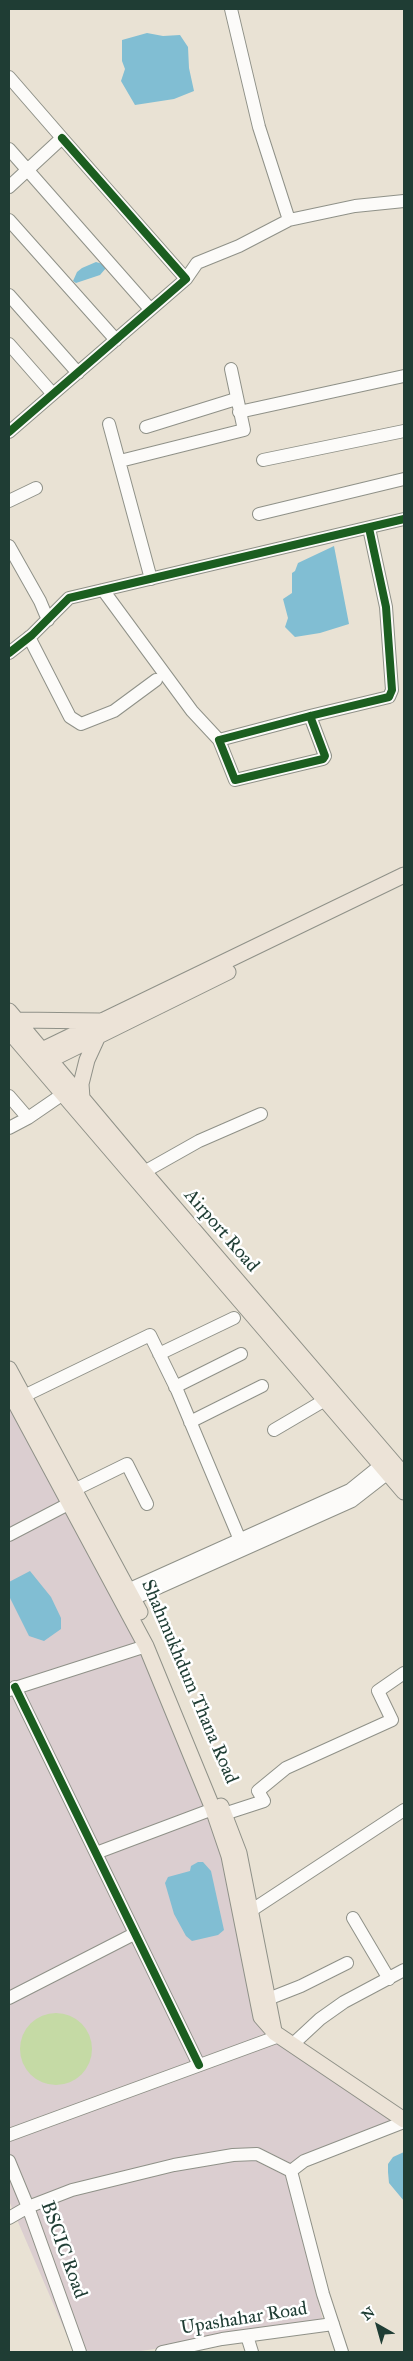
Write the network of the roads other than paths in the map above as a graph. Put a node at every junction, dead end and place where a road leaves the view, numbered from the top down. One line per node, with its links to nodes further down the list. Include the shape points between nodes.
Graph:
1 (231, 9): 9 (street, via 259,127)
2 (9, 77): 3 (street)
3 (62, 138): 5 (street); 10 (street)
4 (9, 149): 5 (street)
5 (28, 170): 6 (street); 12 (street)
6 (9, 187)
7 (404, 201): 9 (street, via 354,206)
8 (9, 220): 13 (street)
9 (289, 220): 10 (street, via 197,263)
10 (186, 279): 12 (street)
11 (9, 295): 16 (street)
12 (150, 309): 13 (street)
13 (116, 340): 16 (street)
14 (9, 344): 18 (street)
15 (231, 369): 19 (street)
16 (78, 373): 18 (street)
17 (404, 376): 20 (street)
18 (52, 393): 24 (street)
19 (236, 399): 20 (street); 22 (street)
20 (239, 412): 26 (street, via 244,430)
21 (109, 424): 26 (street)
22 (146, 428)
23 (404, 431): 25 (street)
24 (9, 432)
25 (263, 460)
26 (120, 461): 34 (street)
27 (404, 479): 30 (street)
28 (36, 488): 29 (street)
29 (9, 501)
30 (259, 514)
31 (404, 519): 32 (street)
32 (369, 528): 34 (street); 40 (street, via 386,607 392,690 389,697)
33 (9, 546): 36 (street)
34 (151, 579): 35 (street)
35 (103, 590): 36 (street, via 69,598); 41 (street, via 192,711)
36 (48, 620): 37 (street)
37 (30, 637): 38 (street); 39 (street, via 70,717 81,724 114,711)
38 (9, 652)
39 (156, 680)
40 (310, 716): 41 (street); 41 (street, via 324,756 318,761 235,780)
41 (219, 740)
42 (404, 875): 45 (main road)
43 (404, 885): 46 (main road)
44 (11, 1021): 45 (main road); 47 (main road, Airport Road); 48 (main road, Airport Road)
45 (104, 1021): 47 (main road)
46 (98, 1036): 47 (main road); 50 (main road, via 80,1084)
47 (46, 1055): 50 (main road, Airport Road)
48 (63, 1094): 52 (street); 63 (main road, Airport Road)
49 (9, 1096): 52 (street)
50 (82, 1098): 54 (main road, Airport Road)
51 (261, 1114): 54 (street, via 200,1141)
52 (28, 1118): 53 (street)
53 (9, 1128)
54 (144, 1172): 67 (main road, Airport Road)
55 (234, 1318): 56 (street)
56 (159, 1354): 60 (street); 62 (street, via 150,1335)
57 (241, 1354): 60 (street)
58 (9, 1369): 62 (main road, Shahmukhdum Thana Road)
59 (262, 1386): 64 (street)
60 (175, 1387): 64 (street)
61 (9, 1391): 69 (main road, Shahmukhdum Thana Road)
62 (24, 1396): 69 (main road, Shahmukhdum Thana Road)
63 (325, 1400): 65 (street); 66 (main road, Airport Road)
64 (190, 1422): 72 (street)
65 (274, 1430)
66 (384, 1469): 68 (main road, Airport Road); 72 (street, via 350,1490); 73 (street, via 352,1501)
67 (404, 1476)
68 (404, 1492)
69 (73, 1498): 70 (street, via 128,1464); 71 (street); 73 (main road, Shahmukhdum Thana Road)
70 (147, 1504)
71 (9, 1536)
72 (240, 1540): 73 (street)
73 (126, 1597): 74 (main road, Shahmukhdum Thana Road); 78 (main road, Shahmukhdum Thana Road, via 154,1642)
74 (146, 1646): 76 (street); 78 (main road, Shahmukhdum Thana Road)
75 (404, 1673): 78 (street, via 378,1691 392,1720 286,1768 258,1791 264,1801)
76 (12, 1689): 79 (street)
77 (404, 1810): 80 (street)
78 (218, 1812): 79 (street); 80 (main road, Shahmukhdum Thana Road, via 239,1853); 88 (main road, Shahmukhdum Thana Road, via 259,2012)
79 (96, 1853): 82 (street)
80 (252, 1910): 87 (main road, Shahmukhdum Thana Road)
81 (353, 1918): 85 (street)
82 (134, 1934): 86 (street); 90 (street)
83 (348, 1963): 87 (street)
84 (404, 1970): 85 (street)
85 (389, 1979): 89 (street, via 328,2013)
86 (9, 1998)
87 (268, 2000): 88 (main road, Shahmukhdum Thana Road)
88 (277, 2034): 89 (main road, Shahmukhdum Thana Road); 90 (street)
89 (292, 2045): 91 (main road, Shahmukhdum Thana Road)
90 (199, 2065): 92 (street)
91 (404, 2121): 94 (street, via 304,2161)
92 (9, 2135)
93 (9, 2161): 95 (street, BSCIC Road)
94 (291, 2171): 95 (street, via 256,2154 232,2155 174,2165 72,2190); 97 (street)
95 (28, 2207): 96 (street); 100 (street, BSCIC Road)
96 (9, 2218)
97 (332, 2324): 98 (street, Upashahar Road); 103 (street)
98 (247, 2336): 99 (street, Upashahar Road); 102 (street)
99 (176, 2351): 101 (street, Upashahar Road)
100 (80, 2352)
101 (162, 2352)
102 (252, 2352)
103 (342, 2352)

